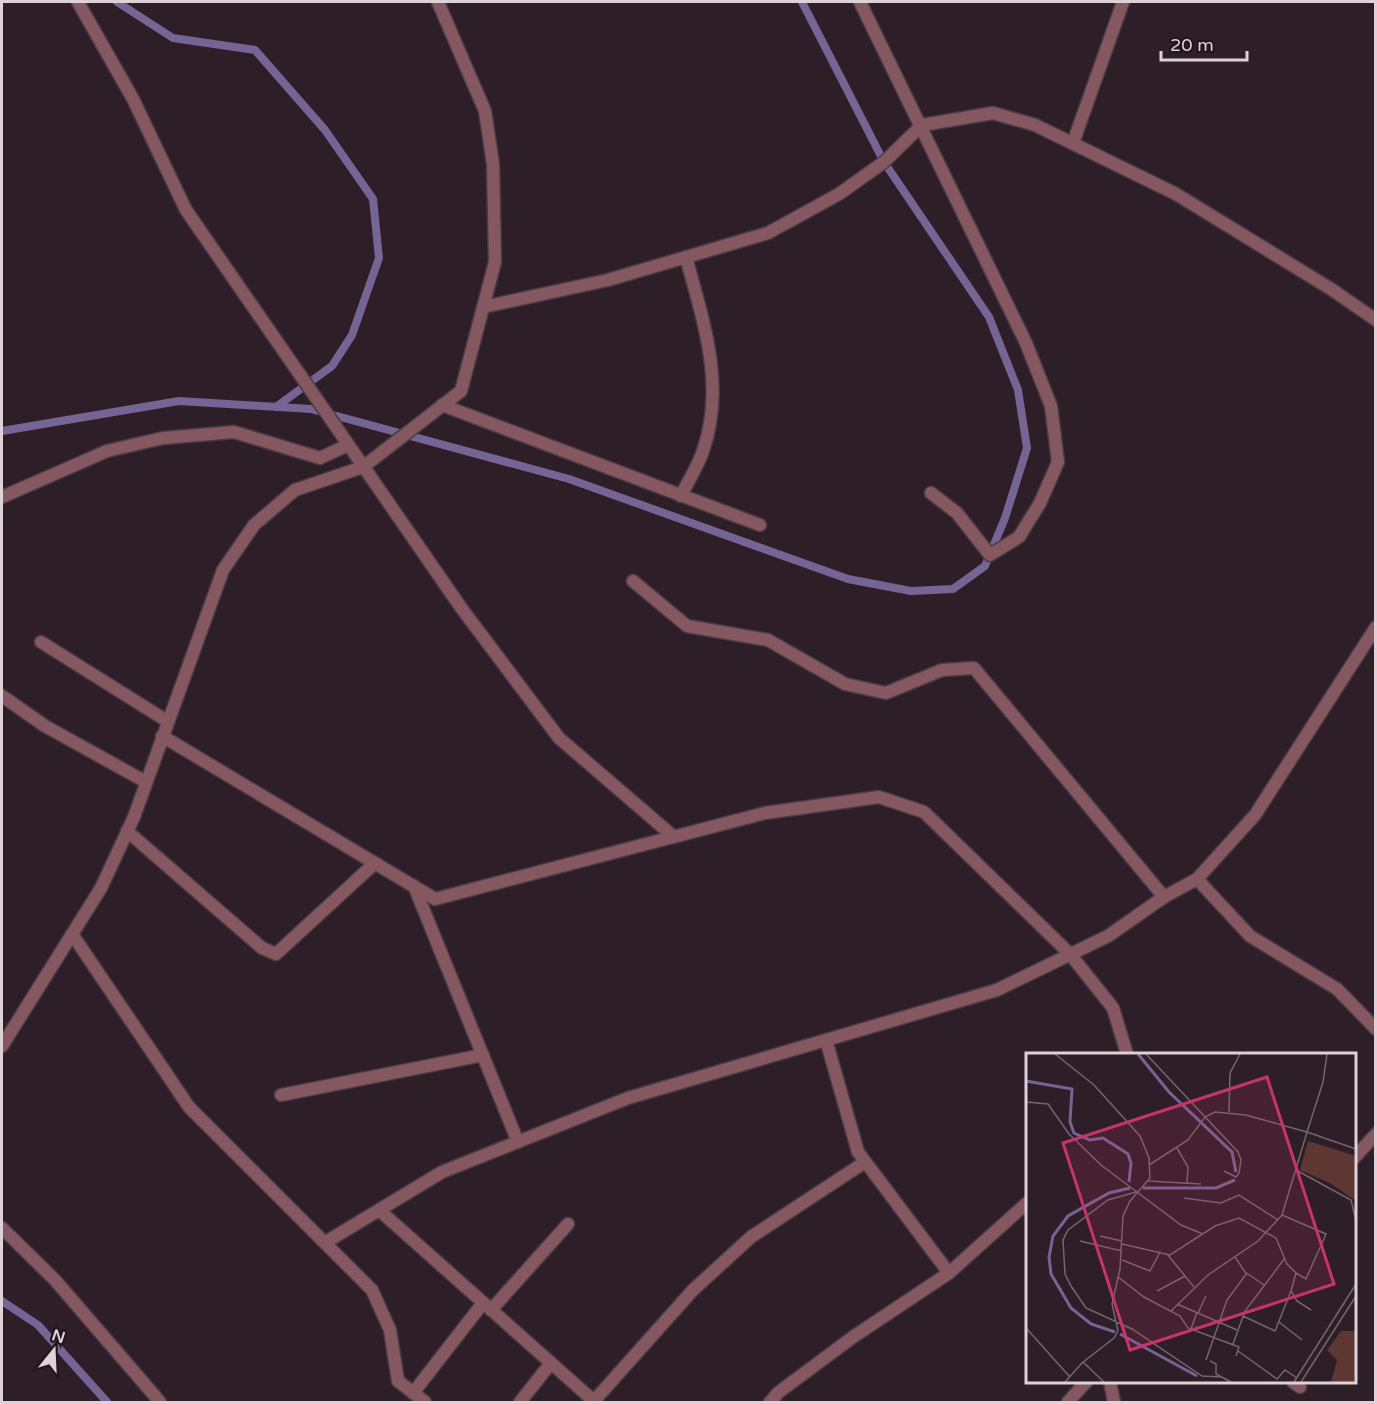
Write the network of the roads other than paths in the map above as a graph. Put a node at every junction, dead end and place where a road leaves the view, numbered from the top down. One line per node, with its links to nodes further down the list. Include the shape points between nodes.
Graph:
1 (78, 2): 11 (street, via 134,99 186,210)
2 (438, 2): 8 (street, via 485,111 493,164 495,262)
3 (860, 2): 5 (street)
4 (1123, 2): 6 (street)
5 (922, 125): 6 (street, via 993,113 1035,125); 7 (street, via 884,162 839,194 768,233); 13 (street, via 1052,406 1058,462 1019,537 990,555 957,513)
6 (1073, 143): 9 (street, via 1176,194)
7 (686, 257): 8 (street, via 608,280); 14 (street, via 712,357 714,399 704,450)
8 (483, 307): 10 (street, via 461,391)
9 (1376, 320)
10 (442, 405): 12 (street); 14 (street)
11 (348, 445): 12 (street); 15 (street, via 320,458 234,432 163,438 107,452)
12 (363, 467): 21 (street, via 295,490 254,525 223,570); 25 (street, via 559,738)
13 (931, 493)
14 (681, 496): 16 (street)
15 (2, 497)
16 (760, 525)
17 (633, 581): 29 (street, via 687,626 768,640 845,684 886,693 942,670 974,668)
18 (1374, 632): 27 (street, via 1255,815)
19 (41, 642): 21 (street)
20 (2, 696): 23 (street, via 45,726)
21 (167, 721): 22 (street)
22 (162, 736): 23 (street); 26 (street)
23 (146, 782): 24 (street)
24 (127, 831): 26 (street, via 262,948 276,954); 30 (street, via 101,888)
25 (674, 837): 28 (street, via 435,899); 31 (street, via 765,813 879,797 924,812)
26 (375, 863): 28 (street)
27 (1197, 879): 29 (street); 32 (street, via 1250,936 1337,989)
28 (414, 886): 36 (street)
29 (1164, 897): 31 (street, via 1108,936)
30 (72, 934): 34 (street); 46 (street, via 189,1107)
31 (1070, 954): 33 (street, via 997,990); 35 (street, via 1113,1008)
32 (1376, 1029)
33 (826, 1040): 39 (street, via 628,1098); 41 (street, via 858,1152)
34 (2, 1046)
35 (1127, 1053)
36 (483, 1055): 37 (street); 39 (street)
37 (281, 1095)
38 (1376, 1134): 40 (street)
39 (518, 1142): 43 (street, via 442,1172)
40 (1356, 1156)
41 (865, 1162): 47 (street); 56 (street, via 751,1237 693,1290)
42 (1026, 1204): 47 (street)
43 (379, 1210): 46 (street); 48 (street)
44 (567, 1224): 48 (street)
45 (2, 1227): 53 (street, via 54,1280)
46 (326, 1242): 52 (street, via 372,1290 390,1330 398,1381)
47 (949, 1273): 57 (street, via 853,1337)
48 (487, 1306): 49 (street); 52 (street)
49 (551, 1363): 55 (street); 56 (street)
50 (1085, 1383): 58 (street)
51 (1110, 1383): 59 (street)
52 (413, 1393): 54 (street)
53 (160, 1402)
54 (425, 1402)
55 (520, 1402)
56 (594, 1402)
57 (770, 1402)
58 (1068, 1402)
59 (1114, 1402)

